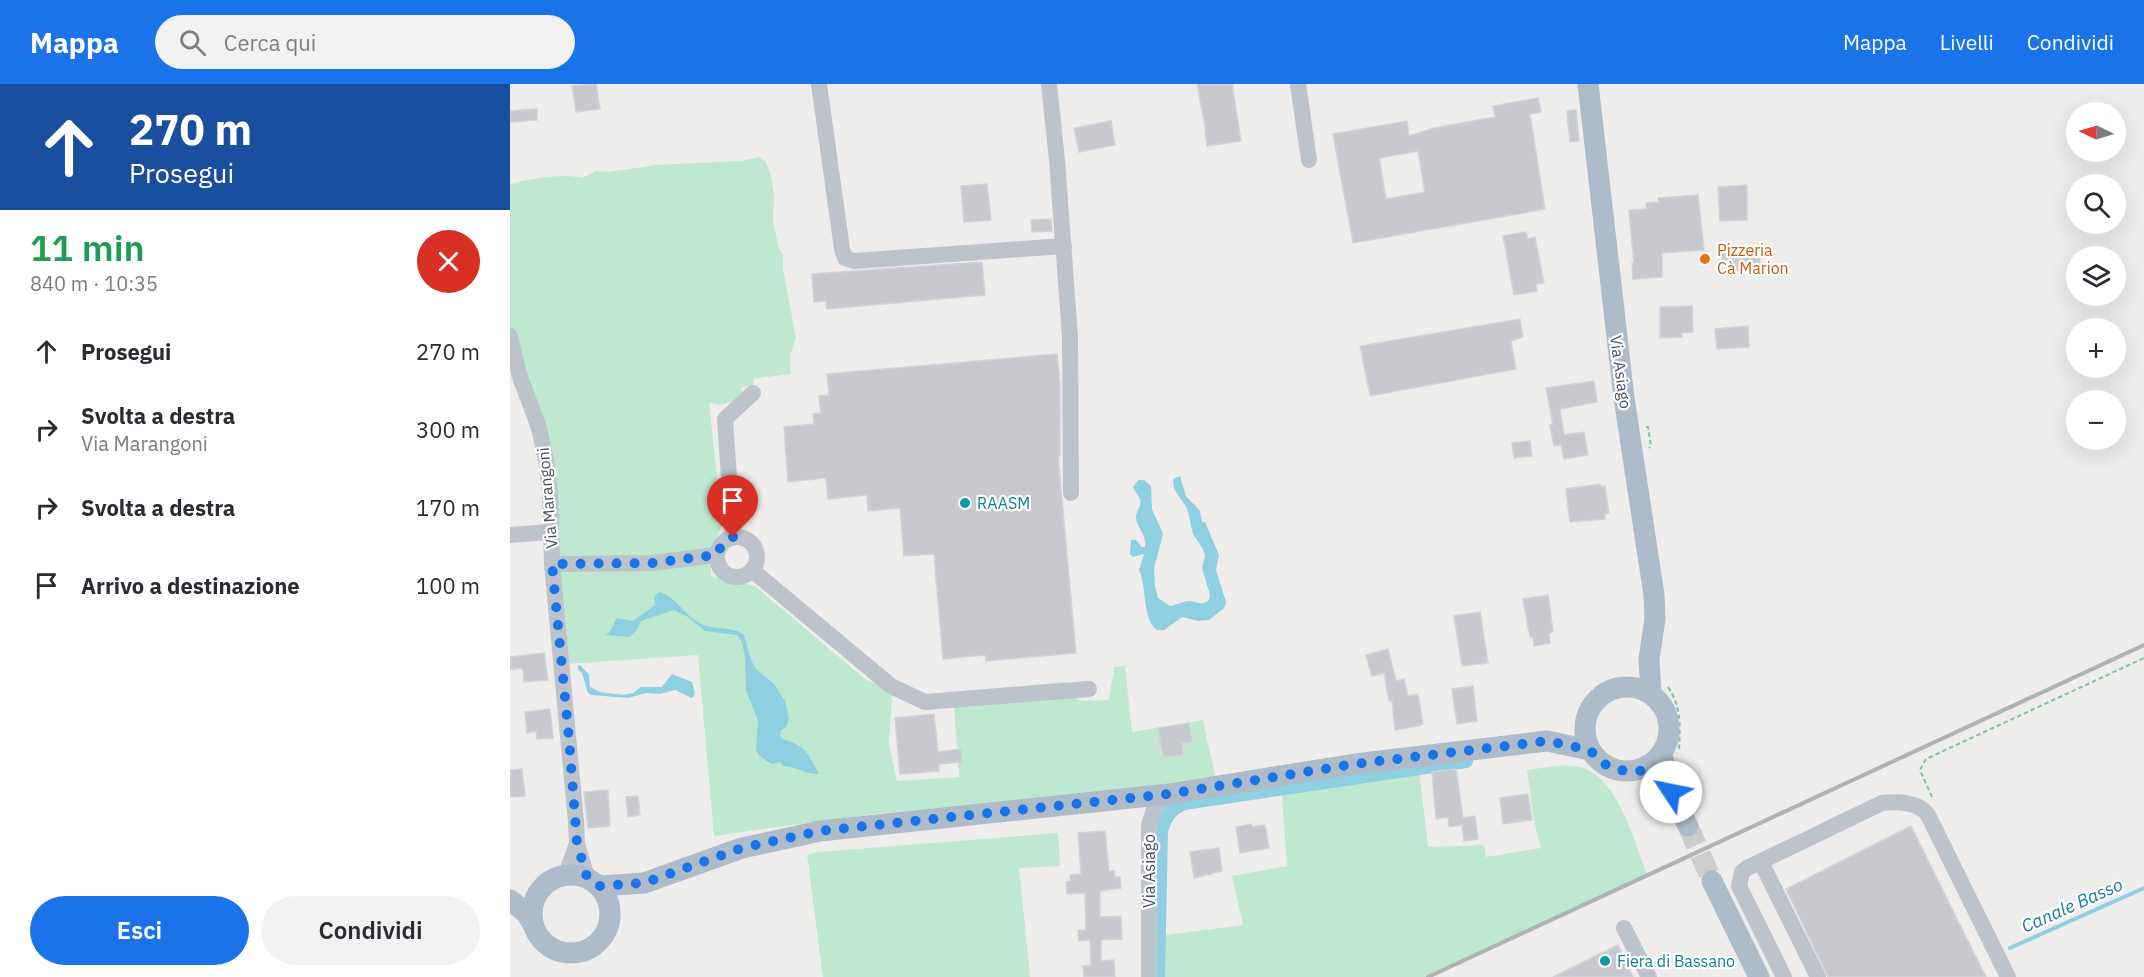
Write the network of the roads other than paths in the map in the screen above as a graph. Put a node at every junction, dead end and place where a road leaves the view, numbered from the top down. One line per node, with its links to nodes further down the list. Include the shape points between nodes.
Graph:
1 (819, 84): 6 (street, via 845,258 854,261)
2 (1048, 84): 6 (street)
3 (1298, 84): 5 (street)
4 (1588, 84): 16 (main road, Via Asiago, via 1622,386 1654,595)
5 (1309, 160)
6 (1064, 246): 9 (street, via 1070,337)
7 (510, 336): 10 (street, Via Marangoni, via 542,439 550,494)
8 (753, 393): 12 (street, via 725,419)
9 (1071, 493)
10 (550, 532): 11 (street); 14 (street, Via Marangoni)
11 (510, 535)
12 (733, 537): 13 (street, via 722,544); 15 (street, via 752,544 757,557)
13 (717, 555): 14 (street, via 652,563); 15 (street, via 720,567 729,575 742,576)
14 (552, 564): 31 (street, Via Marangoni, via 577,843)
15 (752, 570): 18 (street, via 891,686 926,702)
16 (1649, 659): 17 (main road, Via Asiago); 19 (main road, Via Asiago)
17 (1630, 687): 19 (main road); 20 (main road, via 1604,694)
18 (1089, 689)
19 (1659, 690): 23 (main road, via 1668,715)
20 (1587, 716): 21 (main road); 22 (main road, via 1585,728)
21 (1547, 741): 22 (main road); 26 (main road, via 1355,764)
22 (1590, 750): 24 (main road, via 1611,769)
23 (1670, 755): 24 (main road); 25 (main road)
24 (1639, 770): 25 (main road)
25 (1671, 792): 29 (main road)
26 (1169, 794): 27 (main road); 28 (street, Via Asiago, via 1155,807)
27 (1132, 798): 28 (street, Via Asiago); 33 (main road, via 820,831 742,848)
28 (1149, 825): 39 (street, Via Asiago)
29 (1688, 826)
30 (1761, 861): 42 (street, via 1742,872 1740,886); 43 (street); 44 (street, via 1882,803 1902,802 1921,808 1928,815)
31 (584, 879): 33 (main road); 34 (main road, via 549,881); 36 (main road, via 606,895)
32 (1712, 881): 41 (main road)
33 (644, 883): 36 (main road, via 624,898)
34 (542, 887): 35 (main road); 37 (main road, via 533,904)
35 (510, 898): 37 (main road)
36 (611, 916): 37 (main road, via 603,937 586,951 575,953 553,949)
37 (533, 924)
38 (1624, 928): 40 (street)
39 (1149, 977)
40 (1649, 977)
41 (1759, 977)
42 (1784, 977)
43 (1818, 977)
44 (2008, 977)

